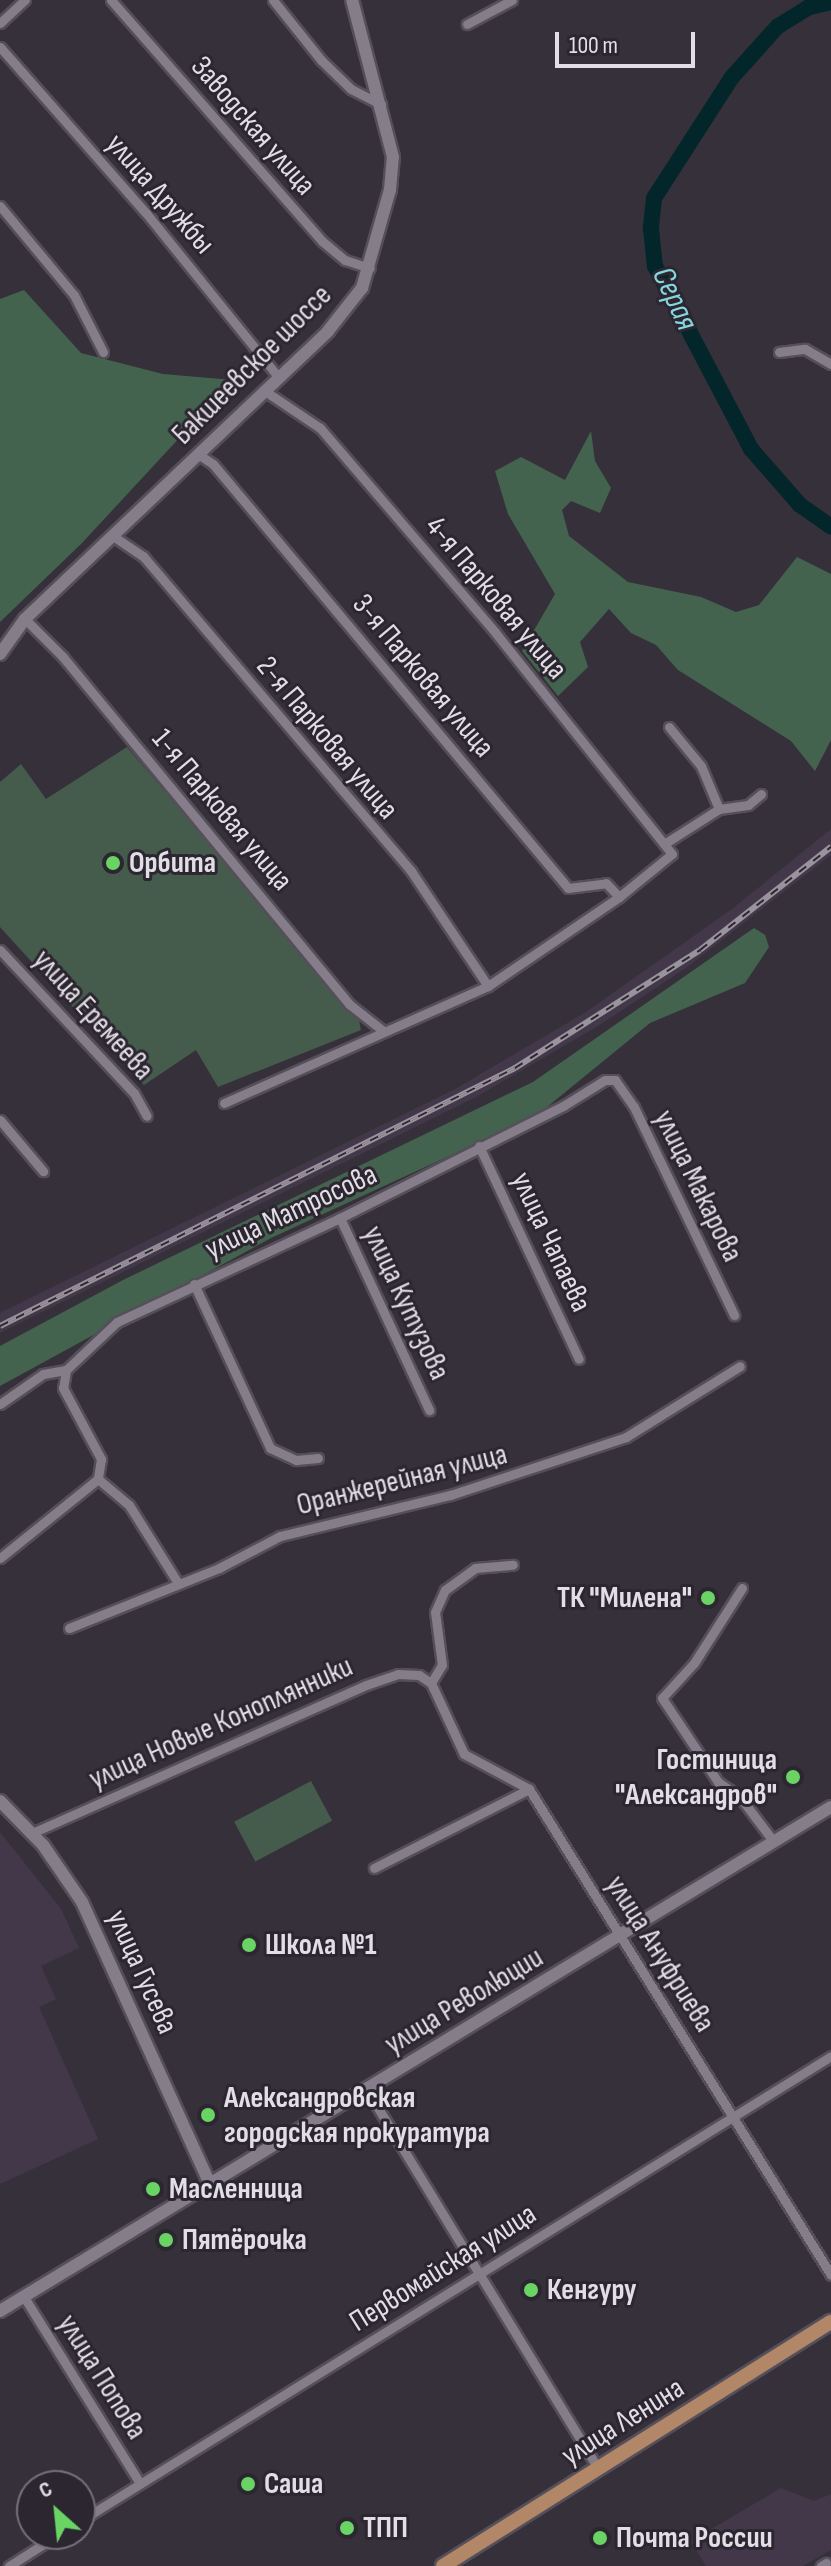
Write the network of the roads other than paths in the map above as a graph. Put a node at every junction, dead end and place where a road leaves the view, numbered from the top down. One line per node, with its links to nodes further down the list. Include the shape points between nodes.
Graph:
1 (25, 0): 6 (street)
2 (111, 0): 11 (street, Заводская улица, via 322,241 345,260)
3 (273, 0): 9 (street, via 341,79)
4 (352, 0): 9 (main road, Бакшеевское шоссе)
5 (512, 0): 7 (street)
6 (0, 23)
7 (467, 24)
8 (0, 47): 15 (street, улица Дружбы, via 156,224)
9 (381, 104): 11 (main road, Бакшеевское шоссе, via 393,173)
10 (0, 206): 12 (street, via 74,295)
11 (370, 268): 15 (main road, Бакшеевское шоссе, via 351,306)
12 (103, 352)
13 (779, 352): 14 (street, via 805,349)
14 (831, 364)
15 (279, 378): 16 (main road, Бакшеевское шоссе)
16 (265, 391): 17 (main road, Бакшеевское шоссе); 24 (street, 4-я Парковая улица, via 320,428 495,632)
17 (198, 454): 18 (main road, Бакшеевское шоссе); 25 (street, 3-я Парковая улица, via 213,464 568,888 606,883)
18 (113, 536): 19 (main road, Бакшеевское шоссе); 27 (street, 2-я Парковая улица, via 143,556 411,871)
19 (25, 619): 20 (main road, Бакшеевское шоссе); 28 (street, 1-я Парковая улица, via 63,657 349,1004)
20 (0, 654)
21 (669, 727): 23 (street, via 701,766)
22 (761, 794): 23 (street, via 748,805)
23 (719, 809): 24 (street)
24 (664, 844): 25 (street, 4-я Парковая улица, via 672,854)
25 (619, 897): 27 (street)
26 (0, 950): 31 (street, улица Еремеева, via 134,1093)
27 (488, 986): 28 (street)
28 (382, 1030): 30 (street)
29 (615, 1080): 33 (street, улица Матросова, via 605,1080); 37 (street, улица Макарова, via 634,1107)
30 (224, 1103)
31 (147, 1116)
32 (0, 1120): 34 (street)
33 (479, 1146): 35 (street, улица Матросова); 38 (street, улица Чапаева)
34 (43, 1171)
35 (340, 1218): 36 (street, улица Матросова); 42 (street, улица Кутузова)
36 (194, 1284): 40 (street, улица Матросова, via 117,1322); 43 (street, via 270,1448 296,1460)
37 (734, 1315)
38 (579, 1359)
39 (740, 1366): 47 (street, Оранжерейная улица, via 614,1442 450,1495 337,1526 302,1529)
40 (66, 1370): 41 (street, улица Матросова, via 43,1374); 44 (street, via 63,1388 101,1459)
41 (0, 1404)
42 (429, 1410)
43 (318, 1458)
44 (98, 1479): 45 (street); 47 (street, via 129,1505)
45 (0, 1558)
46 (513, 1565): 50 (street, via 475,1568 445,1590 435,1612 442,1665)
47 (178, 1583): 49 (street, Оранжерейная улица)
48 (742, 1588): 55 (street, via 694,1663 662,1698 718,1782 740,1797)
49 (69, 1628)
50 (431, 1683): 51 (street, via 464,1754); 54 (street, улица Новые Коноплянники, via 419,1675 398,1674 366,1685)
51 (529, 1789): 56 (street); 57 (street, улица Ануфриева)
52 (0, 1801): 54 (main road, улица Гусева)
53 (831, 1807): 55 (main road, улица Революции)
54 (32, 1833): 61 (main road, улица Гусева, via 82,1902)
55 (774, 1842): 57 (main road, улица Революции)
56 (374, 1868)
57 (619, 1937): 59 (main road, улица Революции); 60 (street, улица Ануфриева)
58 (831, 2056): 60 (street, Первомайская улица)
59 (367, 2090): 61 (main road, улица Революции); 62 (street)
60 (734, 2116): 62 (street, Первомайская улица); 63 (street, улица Ануфриева)
61 (210, 2184): 64 (main road, улица Революции)
62 (480, 2274): 67 (street); 68 (street, Первомайская улица)
63 (831, 2275)
64 (24, 2297): 65 (main road, улица Революции); 68 (street, улица Попова)
65 (0, 2311)
66 (831, 2322): 67 (main road, улица Ленина)
67 (598, 2468): 72 (main road, улица Ленина)
68 (140, 2483): 69 (street, Первомайская улица)
69 (96, 2511)
70 (34, 2550): 71 (street)
71 (9, 2566)
72 (443, 2566)

